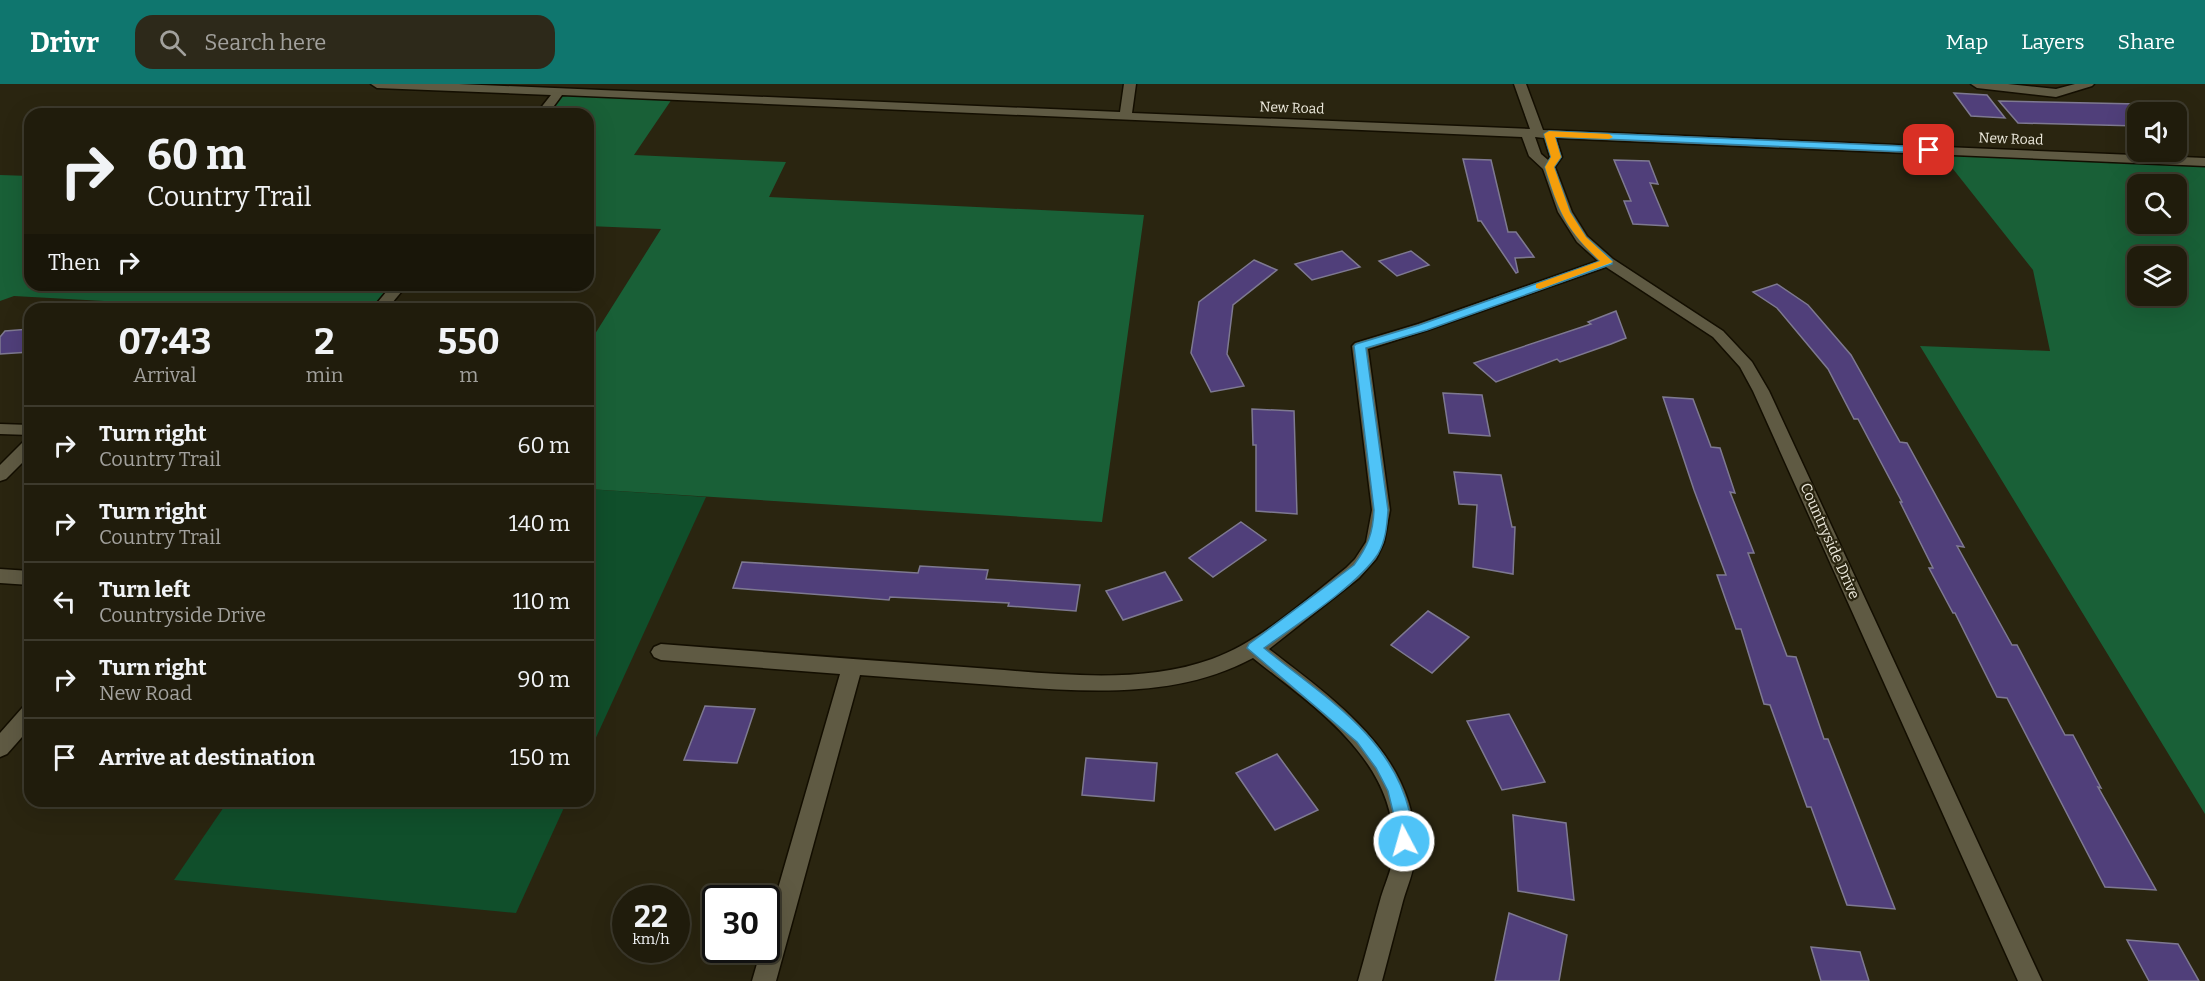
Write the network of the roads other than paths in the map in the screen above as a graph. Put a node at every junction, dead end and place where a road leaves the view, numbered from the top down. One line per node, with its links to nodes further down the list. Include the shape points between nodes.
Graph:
1 (377, 84): 6 (street, New Road)
2 (1130, 84): 8 (street)
3 (1520, 84): 9 (street)
4 (1977, 84): 5 (street, via 2056,93)
5 (2088, 84)
6 (559, 92): 7 (street); 8 (street, New Road)
7 (547, 108)
8 (1125, 116): 9 (street, New Road)
9 (1538, 134): 10 (street, New Road); 11 (street, Countryside Drive, via 1535,156); 11 (street, Countryside Drive, via 1556,157)
10 (2205, 162)
11 (1550, 167): 12 (street, Countryside Drive, via 1564,212 1573,227)
12 (1608, 262): 21 (street, via 1360,346 1381,510 1380,532 1373,551 1359,568); 28 (street, Countryside Drive, via 1718,334 1746,365 1771,412)
13 (395, 291): 14 (street)
14 (384, 303)
15 (0, 429): 16 (street)
16 (24, 430)
17 (24, 451): 18 (street)
18 (0, 475)
19 (0, 576): 20 (street)
20 (24, 578)
21 (1254, 648): 23 (street, via 1201,670 1156,681 1082,683); 27 (street, via 1362,737 1382,763 1396,791 1404,824 1404,858)
22 (661, 652): 23 (street)
23 (852, 667): 26 (street)
24 (24, 720): 25 (street)
25 (0, 748)
26 (764, 981)
27 (1370, 981)
28 (2030, 981)

